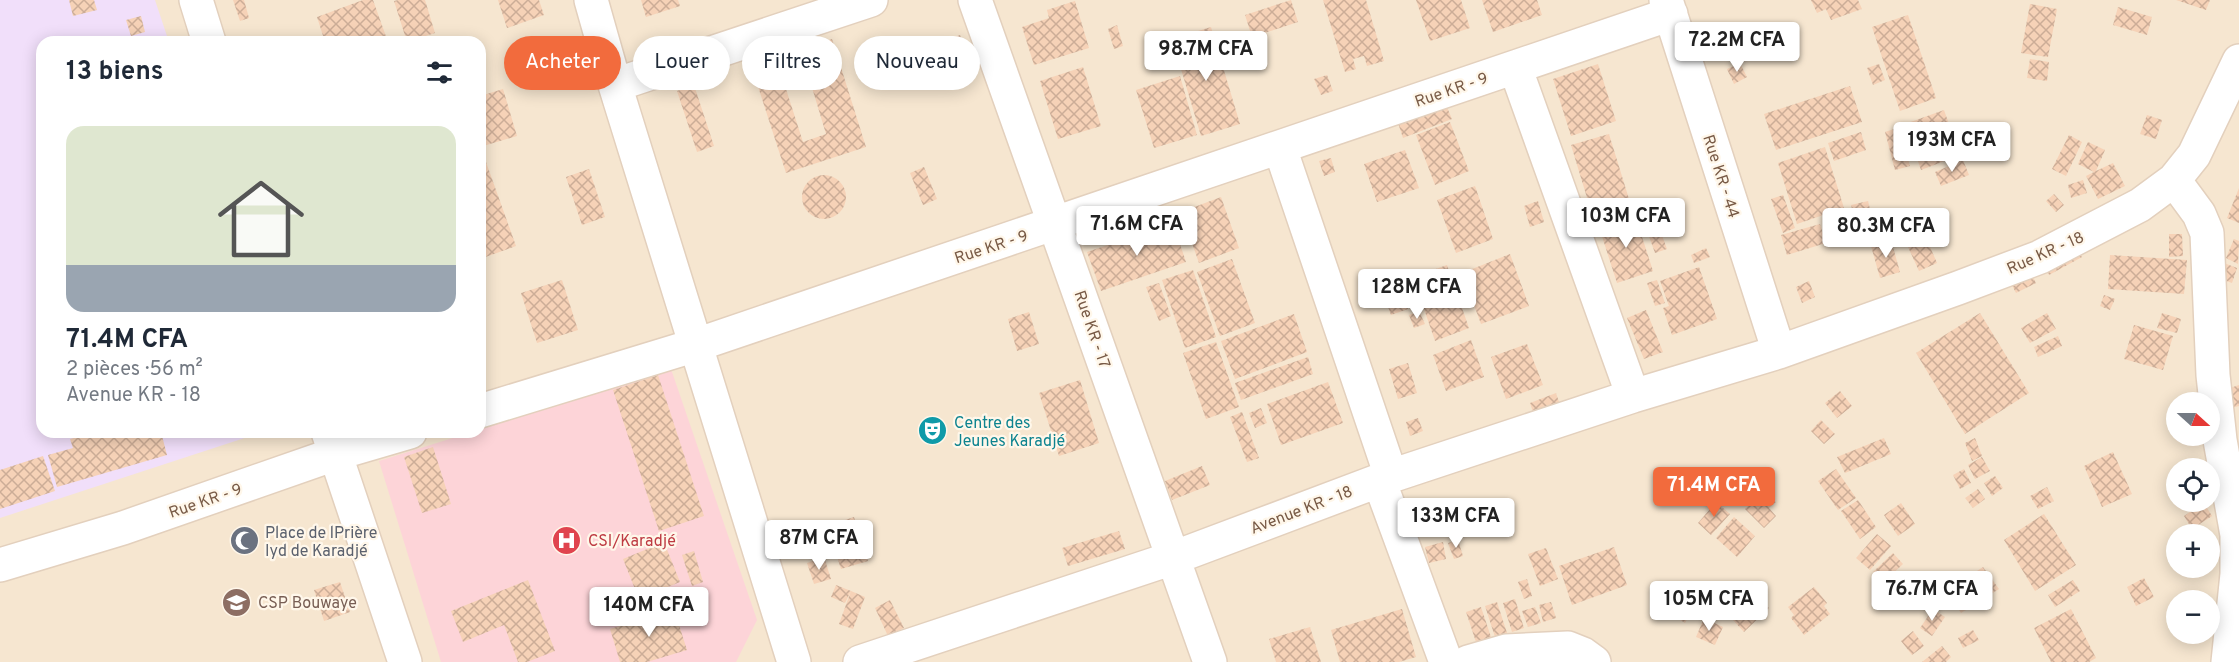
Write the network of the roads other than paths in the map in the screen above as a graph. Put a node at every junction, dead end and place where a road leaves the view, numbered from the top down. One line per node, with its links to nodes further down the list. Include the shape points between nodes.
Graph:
1 (196, 0): 6 (street)
2 (591, 0): 7 (street)
3 (871, 0): 10 (street)
4 (975, 0): 14 (street, Rue KR - 17)
5 (1668, 7): 9 (street, Rue KR - 9); 16 (street, Rue KR - 44)
6 (207, 36)
7 (601, 36)
8 (2239, 61): 13 (street, Rue KR - 18, via 2194,155)
9 (1515, 67): 12 (street, Rue KR - 9); 17 (street)
10 (621, 83)
11 (617, 90): 15 (street)
12 (1280, 148): 14 (street, Rue KR - 9); 21 (street)
13 (2174, 180): 16 (street, Rue KR - 18, via 2140,205 2040,256); 22 (street, via 2199,214 2207,233 2212,375)
14 (1056, 224): 15 (street, Rue KR - 9); 23 (street, Rue KR - 17)
15 (696, 345): 18 (street, Rue KR - 9); 26 (street)
16 (1779, 352): 17 (street, Avenue KR - 18)
17 (1633, 396): 21 (street, Avenue KR - 18)
18 (486, 409)
19 (367, 438): 20 (street, Rue KR - 9)
20 (332, 443): 24 (street, Rue KR - 9, via 123,528); 25 (street)
21 (1385, 478): 23 (street, Avenue KR - 18); 29 (street)
22 (2238, 535): 32 (street)
23 (1173, 558): 27 (street, Avenue KR - 18); 28 (street, Rue KR - 17)
24 (0, 565)
25 (405, 662)
26 (794, 662)
27 (860, 662)
28 (1210, 662)
29 (1446, 662)
30 (1468, 662): 31 (street, via 1506,651 1568,648)
31 (1594, 662)
32 (2228, 662)

